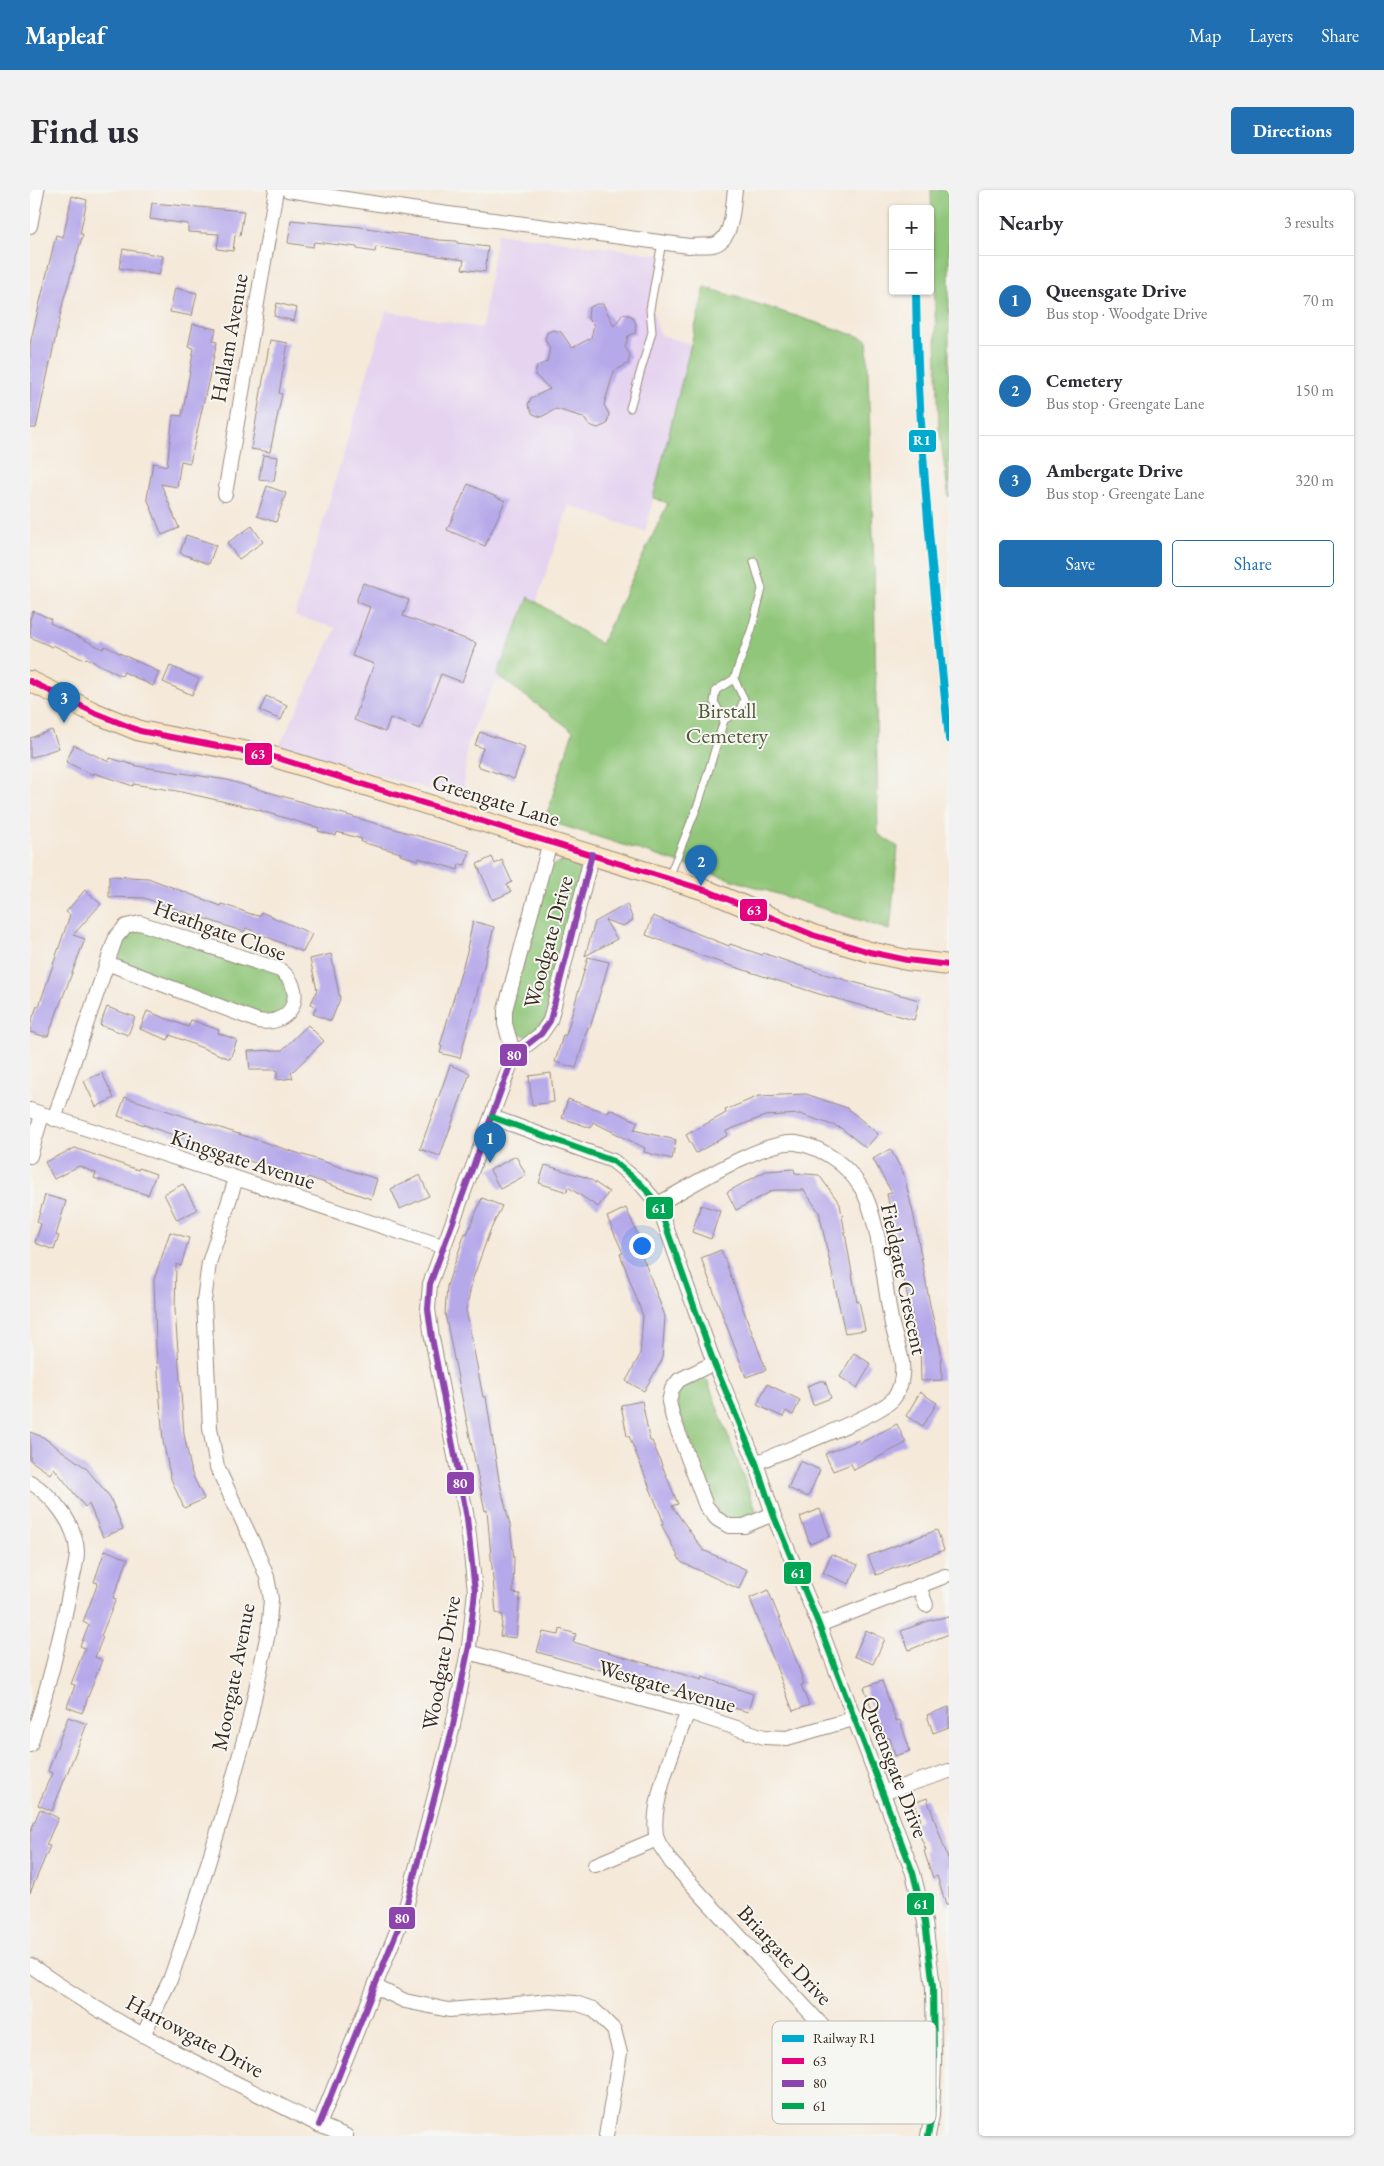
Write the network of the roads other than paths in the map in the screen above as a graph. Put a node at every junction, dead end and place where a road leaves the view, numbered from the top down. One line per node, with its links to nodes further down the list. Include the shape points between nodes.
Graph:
1 (37, 190): 5 (street)
2 (276, 190): 8 (street, Hallam Avenue)
3 (288, 190): 6 (street)
4 (735, 190): 6 (street, via 729,228 724,238 714,244 689,246)
5 (30, 226)
6 (662, 242): 7 (lane, via 650,309 652,332)
7 (630, 408)
8 (225, 494)
9 (754, 562): 10 (lane, via 762,589)
10 (734, 679): 12 (lane, via 744,699 740,710); 12 (lane, via 716,690 714,702)
11 (30, 681): 13 (street, Greengate Lane, via 140,731 274,758)
12 (724, 720): 15 (lane, via 699,802)
13 (550, 842): 14 (street, Greengate Lane); 18 (street, Woodgate Drive, via 505,1010 505,1024)
14 (592, 854): 15 (street, Greengate Lane); 18 (street, Woodgate Drive, via 550,1021 541,1034)
15 (668, 879): 17 (street, Greengate Lane, via 708,891 814,935 870,952)
16 (107, 963): 16 (street, Heathgate Close, via 119,931 132,923 140,923 280,970 293,985 294,1001 291,1010 279,1020 258,1021); 19 (street, Heathgate Close)
17 (944, 965)
18 (514, 1055): 20 (street, Woodgate Drive)
19 (42, 1115): 21 (street, Heathgate Close); 22 (street, Kingsgate Avenue)
20 (492, 1117): 23 (street, Queensgate Drive, via 613,1161 640,1182); 24 (street, Woodgate Drive)
21 (30, 1156)
22 (236, 1179): 24 (street, Kingsgate Avenue); 46 (street, Moorgate Avenue, via 205,1282 210,1428 217,1467 267,1577 271,1599 268,1633 249,1722 188,1928 170,1980)
23 (658, 1204): 25 (street, Queensgate Drive); 26 (street, Fieldgate Crescent, via 769,1146 795,1143 838,1160 861,1187 869,1207 902,1363 901,1382 893,1400 872,1413)
24 (442, 1246): 33 (street, Woodgate Drive, via 430,1284 428,1309 467,1518 475,1591)
25 (714, 1363): 26 (street, Queensgate Drive); 28 (street, via 679,1380 672,1389 669,1402 706,1506 716,1519 729,1526 744,1526)
26 (756, 1463): 28 (street, Queensgate Drive)
27 (30, 1482): 36 (street, via 65,1516 77,1553 67,1605)
28 (773, 1514): 32 (street, Queensgate Drive)
29 (945, 1576): 30 (street)
30 (919, 1586): 31 (street); 32 (street)
31 (926, 1605)
32 (819, 1625): 35 (street, Queensgate Drive)
33 (468, 1652): 34 (street, Westgate Avenue); 43 (street, Woodgate Drive, via 452,1730 405,1911)
34 (688, 1712): 35 (street, Westgate Avenue, via 764,1737 788,1738); 40 (street, Briargate Drive, via 669,1759 655,1816)
35 (853, 1719): 39 (street, Queensgate Drive)
36 (32, 1730): 37 (street)
37 (30, 1745)
38 (949, 1771): 39 (street)
39 (882, 1793): 45 (street, Queensgate Drive, via 913,1872 925,1922)
40 (657, 1839): 41 (street); 44 (street, Briargate Drive, via 671,1862)
41 (594, 1865)
42 (30, 1965): 46 (street, Harrowgate Drive, via 60,1987)
43 (376, 1987): 47 (street, Woodgate Drive); 49 (street, via 405,2001 449,2010 550,2001 575,2003 593,2009 614,2030 620,2053)
44 (818, 2021)
45 (933, 2021)
46 (143, 2035): 47 (street, Harrowgate Drive)
47 (319, 2125): 48 (street, Harrowgate Drive)
48 (346, 2136)
49 (606, 2136)

